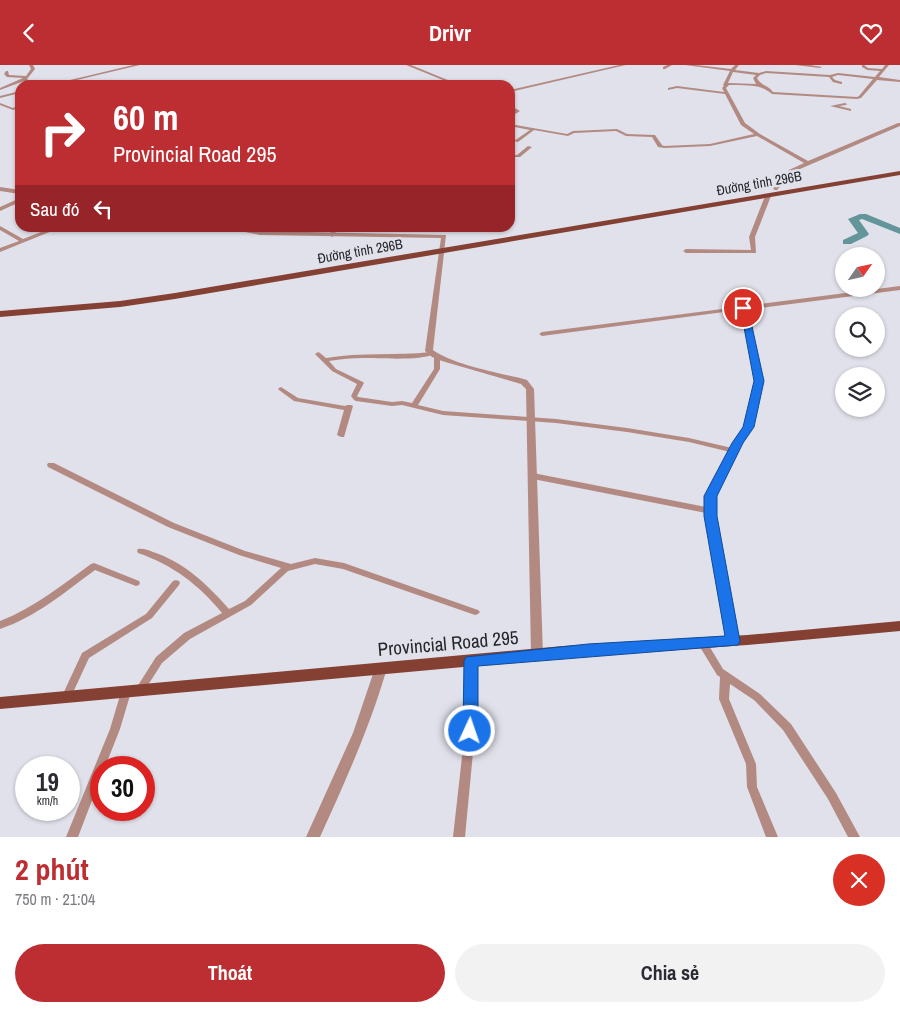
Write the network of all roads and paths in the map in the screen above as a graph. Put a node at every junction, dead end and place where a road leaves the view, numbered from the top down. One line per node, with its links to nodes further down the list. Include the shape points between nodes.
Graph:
1 (31, 65): 20 (street, via 33,71)
2 (138, 65): 22 (street)
3 (408, 65): 23 (street)
4 (624, 65): 33 (street)
5 (670, 65): 12 (street)
6 (687, 65): 14 (street)
7 (737, 65): 14 (street)
8 (798, 65): 11 (street)
9 (887, 65): 13 (street)
10 (863, 66): 13 (street)
11 (823, 67): 16 (street)
12 (664, 68)
13 (883, 70): 19 (street)
14 (733, 71): 17 (street); 28 (street)
15 (7, 72): 20 (street, via 8,76)
16 (838, 73): 18 (street); 19 (street)
17 (759, 74): 18 (street); 29 (street, via 755,78)
18 (830, 76): 25 (street)
19 (876, 77): 24 (street); 37 (street, via 860,97)
20 (26, 78): 21 (street)
21 (22, 80)
22 (73, 80)
23 (446, 80)
24 (900, 81)
25 (841, 83)
26 (0, 84): 30 (street)
27 (15, 84): 30 (street)
28 (725, 85): 29 (street); 35 (street)
29 (759, 85): 37 (street, via 772,93)
30 (10, 86): 31 (street)
31 (0, 89)
32 (669, 89): 35 (street, via 677,87)
33 (515, 90)
34 (15, 93): 36 (street)
35 (726, 93): 44 (street, via 743,124)
36 (0, 97)
37 (846, 97): 40 (street, via 844,106)
38 (0, 104): 39 (street)
39 (15, 108)
40 (850, 110)
41 (900, 124): 48 (street)
42 (515, 126): 43 (street)
43 (532, 130): 44 (street, via 568,135 617,130 626,135 653,136 664,147 710,145); 45 (street)
44 (758, 135): 48 (street)
45 (516, 141)
46 (530, 147): 47 (street)
47 (515, 157)
48 (808, 163): 52 (street, via 791,171)
49 (900, 168): 52 (main road, Đường tỉnh 296B)
50 (900, 173): 54 (main road, Đường tỉnh 296B)
51 (0, 189): 53 (street)
52 (775, 189): 61 (main road, Đường tỉnh 296B)
53 (15, 191)
54 (768, 196): 61 (main road, Đường tỉnh 296B); 63 (street, via 752,237 754,252)
55 (15, 202): 56 (street)
56 (0, 209)
57 (0, 228): 60 (street)
58 (47, 232): 60 (street)
59 (356, 232): 61 (street, via 444,236)
60 (23, 241): 62 (street)
61 (441, 248): 66 (main road, Đường tỉnh 296B, via 148,295); 68 (main road, Đường tỉnh 296B, via 120,304); 71 (street, via 428,344)
62 (0, 250)
63 (686, 251)
64 (900, 288): 67 (street)
65 (737, 291): 67 (street)
66 (0, 307)
67 (743, 308): 69 (street); 79 (street, via 759,381 749,427)
68 (0, 314)
69 (542, 334)
70 (318, 354): 72 (street)
71 (434, 356): 72 (street); 75 (street, via 438,369); 77 (street, via 524,382 530,389)
72 (326, 360): 74 (street, via 334,370 361,383 354,396)
73 (281, 389): 76 (street, via 296,400)
74 (356, 399): 75 (street); 76 (street)
75 (414, 405): 77 (street, via 443,413)
76 (348, 409): 78 (street)
77 (532, 420): 79 (street, via 611,428); 81 (street)
78 (341, 435)
79 (735, 451): 82 (street, via 710,496)
80 (51, 465): 84 (street, via 171,525 242,553)
81 (533, 475): 82 (street); 93 (street)
82 (710, 511): 91 (street)
83 (141, 551): 88 (street, via 167,561 198,581)
84 (290, 567): 87 (street, via 325,561); 88 (street, via 248,603)
85 (136, 583): 89 (street, via 94,566 44,603)
86 (176, 583): 99 (street, via 149,616 85,656)
87 (475, 612)
88 (227, 613): 97 (street, via 196,630 159,660)
89 (0, 625)
90 (900, 626): 91 (main road, Provincial Road 295)
91 (733, 641): 92 (main road, Provincial Road 295)
92 (702, 642): 93 (main road, Provincial Road 295); 96 (street)
93 (537, 655): 94 (main road, Provincial Road 295)
94 (471, 661): 95 (main road, Provincial Road 295); 103 (street, via 472,721)
95 (381, 668): 97 (main road, Provincial Road 295); 102 (street, via 362,725)
96 (725, 676): 104 (street, via 724,699 751,763 752,787); 105 (street, via 757,697 787,727 827,787)
97 (140, 689): 98 (main road, Provincial Road 295)
98 (126, 692): 99 (main road, Provincial Road 295); 101 (street, via 115,729)
99 (67, 696): 100 (main road, Provincial Road 295)
100 (0, 703)
101 (72, 837)
102 (313, 837)
103 (459, 837)
104 (772, 837)
105 (854, 837)

